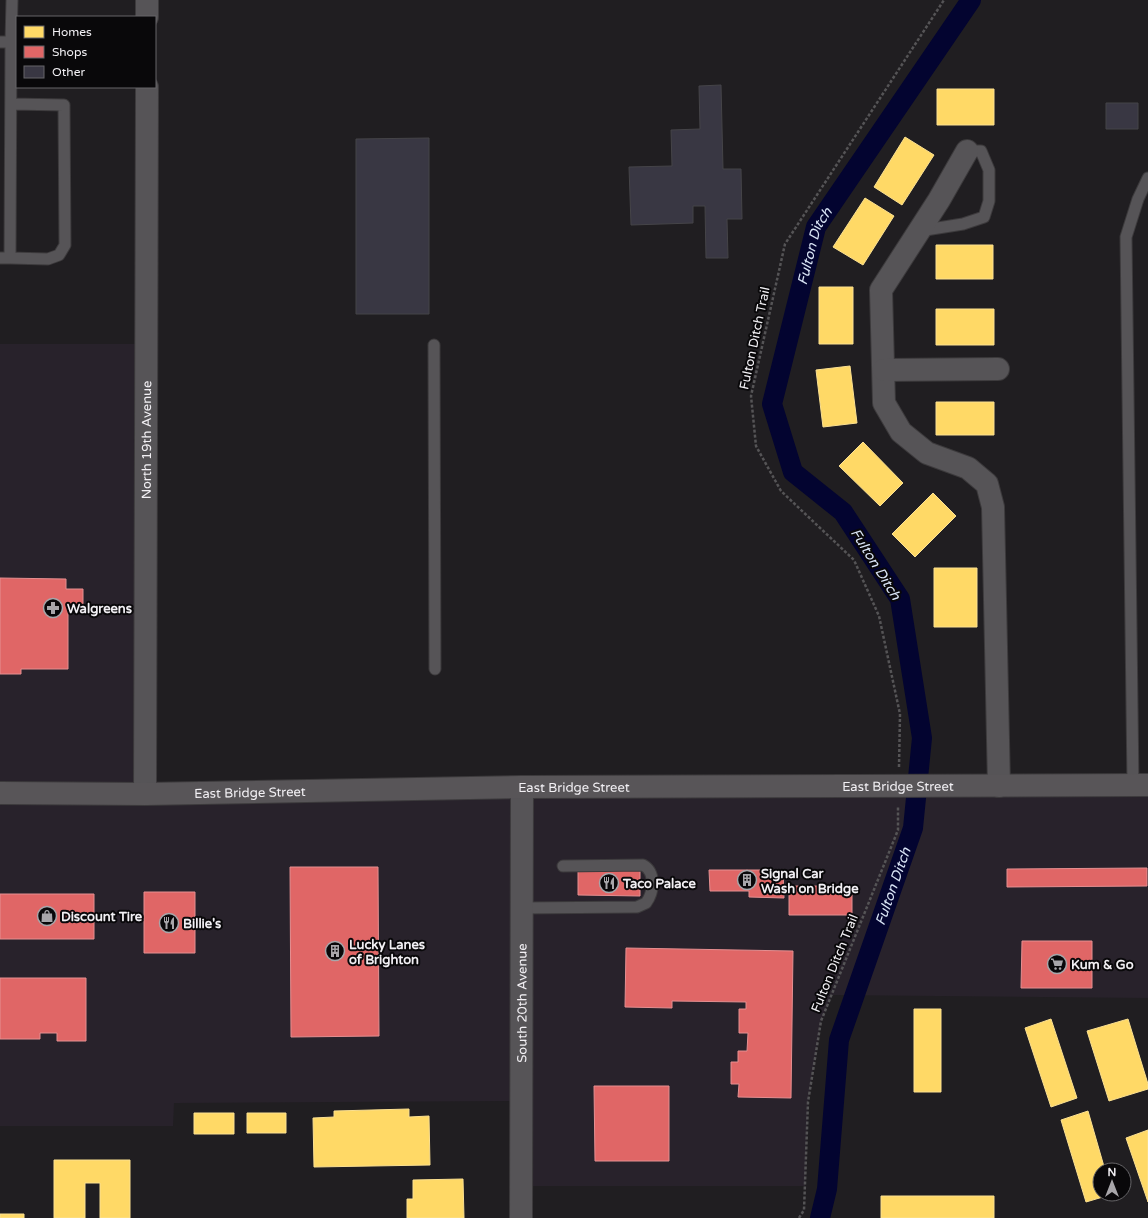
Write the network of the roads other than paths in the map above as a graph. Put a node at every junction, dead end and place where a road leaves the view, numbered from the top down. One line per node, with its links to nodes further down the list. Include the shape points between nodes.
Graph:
1 (12, 0): 4 (lane)
2 (147, 0): 3 (street)
3 (147, 16)
4 (9, 42): 6 (lane)
5 (147, 88): 19 (street, North 19th Avenue)
6 (12, 104): 10 (lane); 10 (lane, via 64,105 65,245 59,255 48,259)
7 (967, 151): 9 (street); 9 (lane, via 981,151 989,170 990,201 984,217 963,224)
8 (1148, 178): 15 (lane, via 1138,199 1126,237)
9 (918, 231): 13 (street, via 881,290)
10 (5, 258)
11 (434, 345): 14 (lane)
12 (998, 369): 13 (street)
13 (884, 370): 16 (street, via 884,402 902,432 928,453 968,468 987,484 993,506)
14 (435, 669)
15 (1141, 785): 16 (main road, East Bridge Street)
16 (999, 786): 17 (main road, East Bridge Street)
17 (522, 787): 19 (main road, East Bridge Street); 21 (street, South 20th Avenue)
18 (0, 793): 19 (main road, East Bridge Street)
19 (145, 794)
20 (563, 866): 21 (lane, via 643,865 652,875 652,893 646,903 638,907)
21 (522, 908): 22 (street, South 20th Avenue)
22 (521, 1218)

